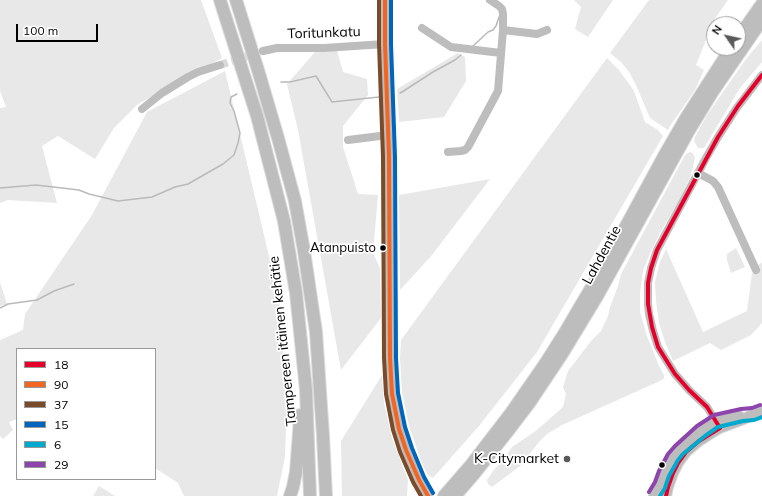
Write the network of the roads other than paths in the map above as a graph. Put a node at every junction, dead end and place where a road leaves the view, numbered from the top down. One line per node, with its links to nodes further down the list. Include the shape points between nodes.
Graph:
1 (220, 0): 23 (highway, Tampereen itäinen kehätie, via 256,116 284,221 296,293)
2 (236, 0): 29 (highway, via 295,201 316,332)
3 (385, 0): 11 (main road)
4 (490, 0): 9 (street, via 502,9)
5 (762, 4): 7 (highway)
6 (762, 20): 26 (highway, Lahdentie, via 684,138 562,354 530,402 474,474)
7 (746, 27)
8 (422, 28): 13 (street, via 457,49)
9 (503, 30): 10 (street, via 537,34); 13 (street)
10 (547, 30)
11 (385, 44): 12 (street, Toritunkatu, via 277,48); 18 (main road)
12 (263, 51)
13 (502, 53): 20 (street, via 498,91 492,105 468,148)
14 (726, 56): 26 (highway, Lahdentie, via 660,162 564,334 504,424)
15 (220, 65): 17 (street, via 188,77)
16 (762, 75): 21 (street, via 726,124)
17 (142, 109)
18 (388, 135): 19 (street); 30 (main road, via 392,394 406,450 418,480)
19 (348, 140)
20 (448, 152)
21 (698, 173): 22 (street, via 718,187); 25 (street, via 657,250 647,294 653,331 663,356 675,374 707,407)
22 (756, 270)
23 (306, 390): 27 (highway, via 300,407 296,472); 28 (highway, Tampereen itäinen kehätie)
24 (757, 413): 25 (main road)
25 (715, 426): 31 (main road, via 679,450 667,468); 32 (main road, via 686,452 678,463 672,473)
26 (448, 495)
27 (290, 496)
28 (310, 496)
29 (327, 496)
30 (428, 496)
31 (655, 496)
32 (666, 496)

